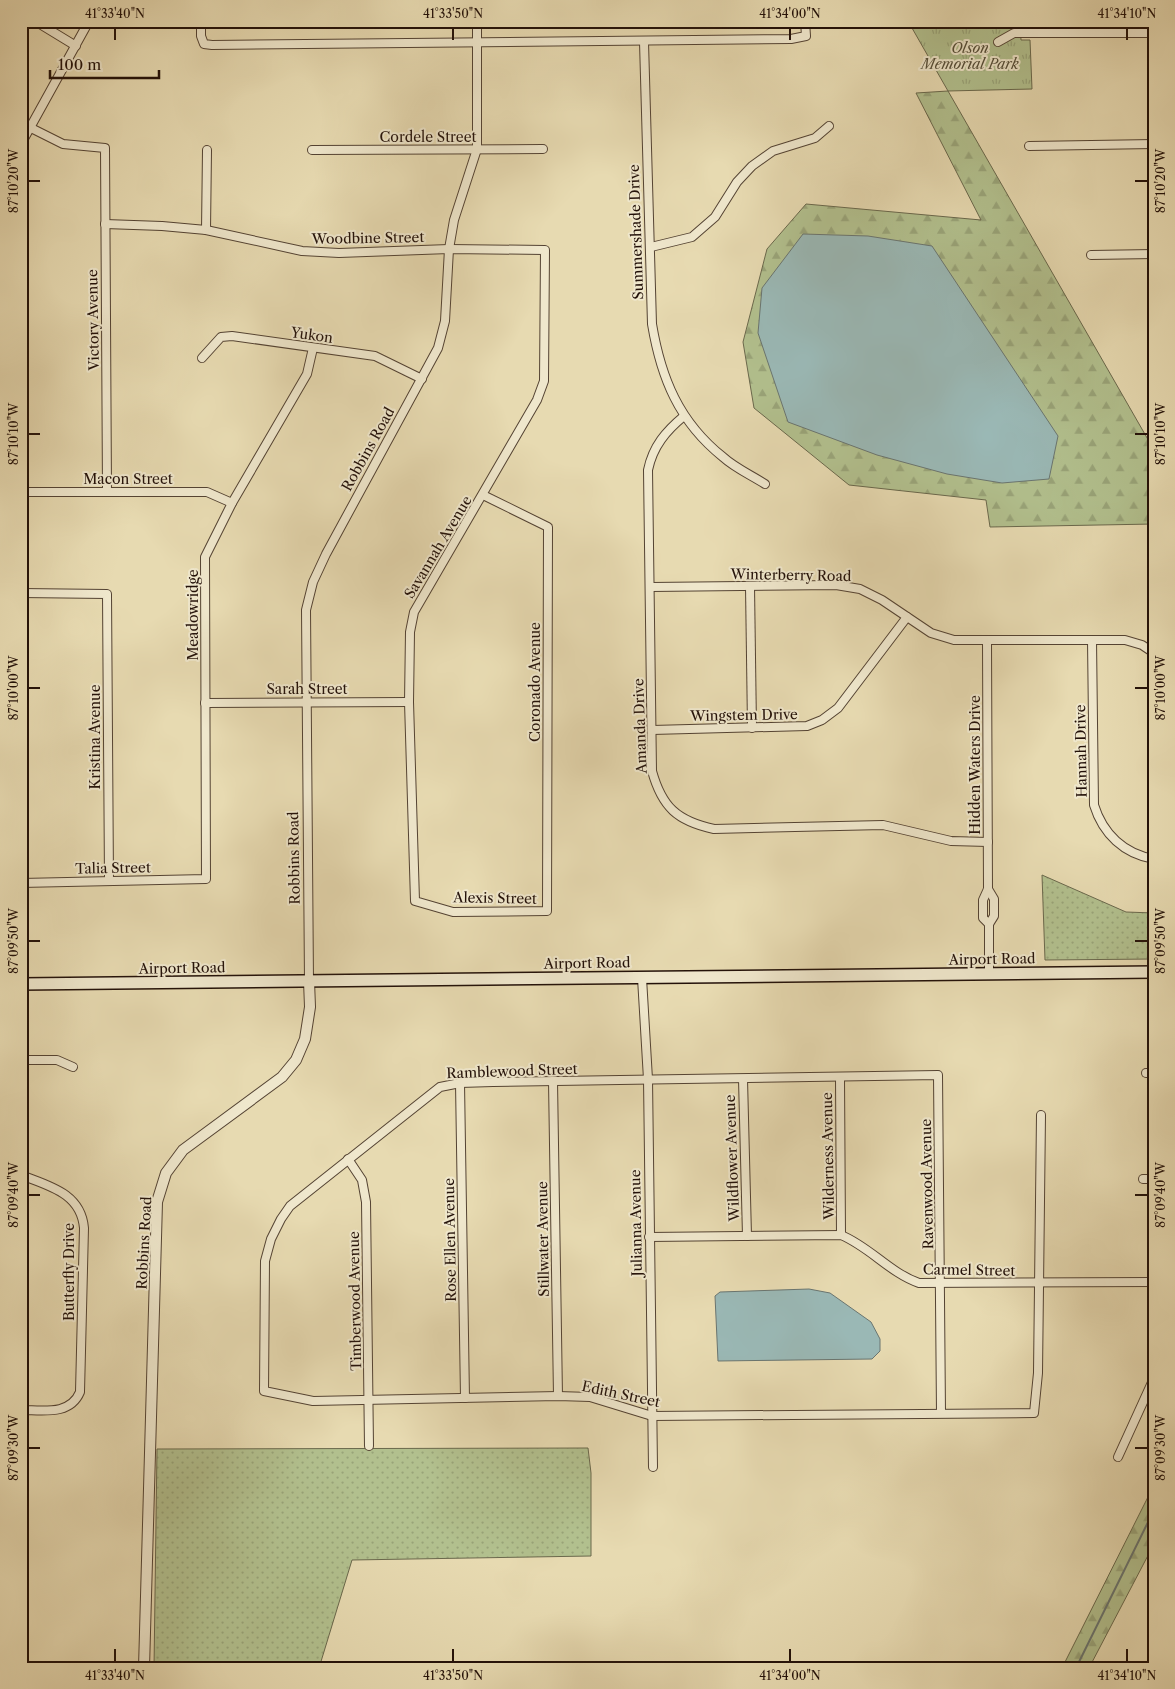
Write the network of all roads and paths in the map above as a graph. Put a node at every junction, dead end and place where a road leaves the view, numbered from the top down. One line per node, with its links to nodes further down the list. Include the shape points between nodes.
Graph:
1 (35, 21): 10 (street)
2 (89, 21): 10 (street)
3 (201, 21): 7 (street, via 204,44)
4 (477, 21): 7 (street, Robbins Road)
5 (805, 21): 8 (street, via 806,36 791,39)
6 (1154, 33): 9 (street, via 1014,33)
7 (477, 42): 8 (street); 16 (street, Robbins Road)
8 (644, 42): 22 (street, Summershade Drive)
9 (998, 42)
10 (76, 46): 11 (street)
11 (25, 125): 13 (street); 20 (street, Victory Avenue, via 63,144 105,148)
12 (829, 126): 22 (street, via 816,138 773,151 752,166 737,182 715,217 692,237)
13 (21, 144)
14 (1154, 144): 15 (street)
15 (1029, 146)
16 (477, 149): 17 (street, Cordele Street); 19 (street, Cordele Street); 23 (street, Robbins Road, via 454,220)
17 (543, 149)
18 (208, 150): 21 (street)
19 (312, 150)
20 (105, 224): 21 (street, Woodbine Street); 32 (street, Victory Avenue)
21 (206, 230): 23 (street, Woodbine Street, via 302,251 339,253)
22 (651, 246): 30 (street, Summershade Drive, via 652,324 656,351)
23 (449, 249): 24 (street, Woodbine Street); 29 (street, Robbins Road, via 445,321 438,348)
24 (545, 250): 34 (street, Savannah Avenue, via 544,381 537,400)
25 (1154, 254): 26 (street)
26 (1091, 255)
27 (313, 348): 28 (street, Yukon, via 232,336 221,337); 29 (street, Yukon, via 375,356); 35 (street, Meadowridge, via 306,374)
28 (202, 358)
29 (422, 379): 43 (street, Robbins Road, via 313,582 306,610)
30 (684, 416): 31 (street, Summershade Drive, via 724,458); 37 (street, Amanda Drive, via 655,447 648,470)
31 (765, 484)
32 (108, 491): 33 (street, Macon Street); 35 (street, Macon Street, via 207,492)
33 (21, 492)
34 (483, 495): 44 (street, Savannah Avenue, via 414,612 410,632); 54 (street, Coronado Avenue, via 548,528)
35 (232, 503): 45 (street, Meadowridge, via 205,558)
36 (750, 586): 37 (street, Winterberry Road); 39 (street, Winterberry Road, via 860,589); 46 (street)
37 (651, 587): 47 (street, Amanda Drive)
38 (21, 593): 51 (street, Kristina Avenue, via 106,594)
39 (906, 617): 41 (street, Winterberry Road, via 932,634 954,640); 46 (street, Wingstem Drive, via 838,708 822,720 807,726)
40 (1092, 640): 41 (street, Winterberry Road); 42 (street, Winterberry Road, via 1125,640); 49 (street, Hannah Drive, via 1097,814 1121,846)
41 (987, 642): 48 (street, Hidden Waters Drive)
42 (1154, 653)
43 (306, 701): 44 (street, Sarah Street); 45 (street, Sarah Street); 58 (street, Robbins Road)
44 (409, 702): 53 (street, Savannah Avenue)
45 (205, 703): 50 (street, Meadowridge)
46 (752, 728): 47 (street, Wingstem Drive)
47 (652, 730): 48 (street, Amanda Drive, via 652,771 657,789 678,816 694,825 714,829 883,826 951,841)
48 (988, 842): 56 (street, Hidden Waters Drive, via 988,889 983,900 983,918 989,924)
49 (1154, 859)
50 (206, 879): 51 (street, Talia Street)
51 (109, 881): 52 (street, Talia Street)
52 (21, 883)
53 (415, 901): 54 (street, Alexis Street, via 453,912)
54 (547, 911)
55 (1154, 972): 56 (main road, Airport Road)
56 (989, 974): 57 (main road, Airport Road)
57 (642, 978): 58 (main road, Airport Road); 64 (street, Julianna Avenue)
58 (309, 981): 59 (main road, Airport Road); 90 (street, Robbins Road, via 310,1007 305,1039 296,1060 282,1077 183,1150 166,1173 157,1202)
59 (21, 984)
60 (21, 1060): 61 (street, via 57,1060)
61 (73, 1067)
62 (938, 1075): 63 (street, Ramblewood Street); 78 (street, Ravenwood Avenue)
63 (840, 1078): 65 (street, Ramblewood Street); 73 (street, Wilderness Avenue)
64 (648, 1079): 65 (street, Ramblewood Street); 66 (street, Ramblewood Street); 75 (street, Julianna Avenue)
65 (743, 1079): 74 (street, Wildflower Avenue)
66 (553, 1081): 67 (street, Ramblewood Street); 81 (street, Stillwater Avenue)
67 (460, 1083): 69 (street, Ramblewood Street, via 440,1087); 82 (street, Rose Ellen Avenue)
68 (1041, 1115): 76 (street)
69 (348, 1159): 80 (street, Ramblewood Street, via 290,1206 271,1239 265,1261); 83 (street, Timberwood Avenue, via 362,1180 366,1202)
70 (21, 1175): 84 (street, Butterfly Drive, via 65,1194 77,1206 83,1219 79,1395 73,1403 57,1410)
71 (1143, 1179): 72 (street)
72 (1154, 1179)
73 (841, 1235): 74 (street, Carmel Street); 78 (street, Carmel Street, via 856,1241 907,1279)
74 (747, 1236): 75 (street, Carmel Street)
75 (649, 1237): 86 (street, Julianna Avenue)
76 (1040, 1282): 77 (street, Carmel Street); 78 (street, Carmel Street); 85 (street, Edith Street, via 1034,1413)
77 (1154, 1282)
78 (940, 1283): 85 (street, Ravenwood Avenue)
79 (1154, 1378): 88 (street)
80 (264, 1391): 83 (street, Edith Street, via 312,1401)
81 (558, 1396): 82 (street, Edith Street); 86 (street, Edith Street, via 590,1397)
82 (465, 1398): 83 (street, Edith Street)
83 (369, 1401): 87 (street, Timberwood Avenue)
84 (21, 1410)
85 (941, 1413): 86 (street, Edith Street)
86 (652, 1416): 89 (street, Julianna Avenue)
87 (370, 1446)
88 (1118, 1457)
89 (653, 1467)
90 (144, 1668)

